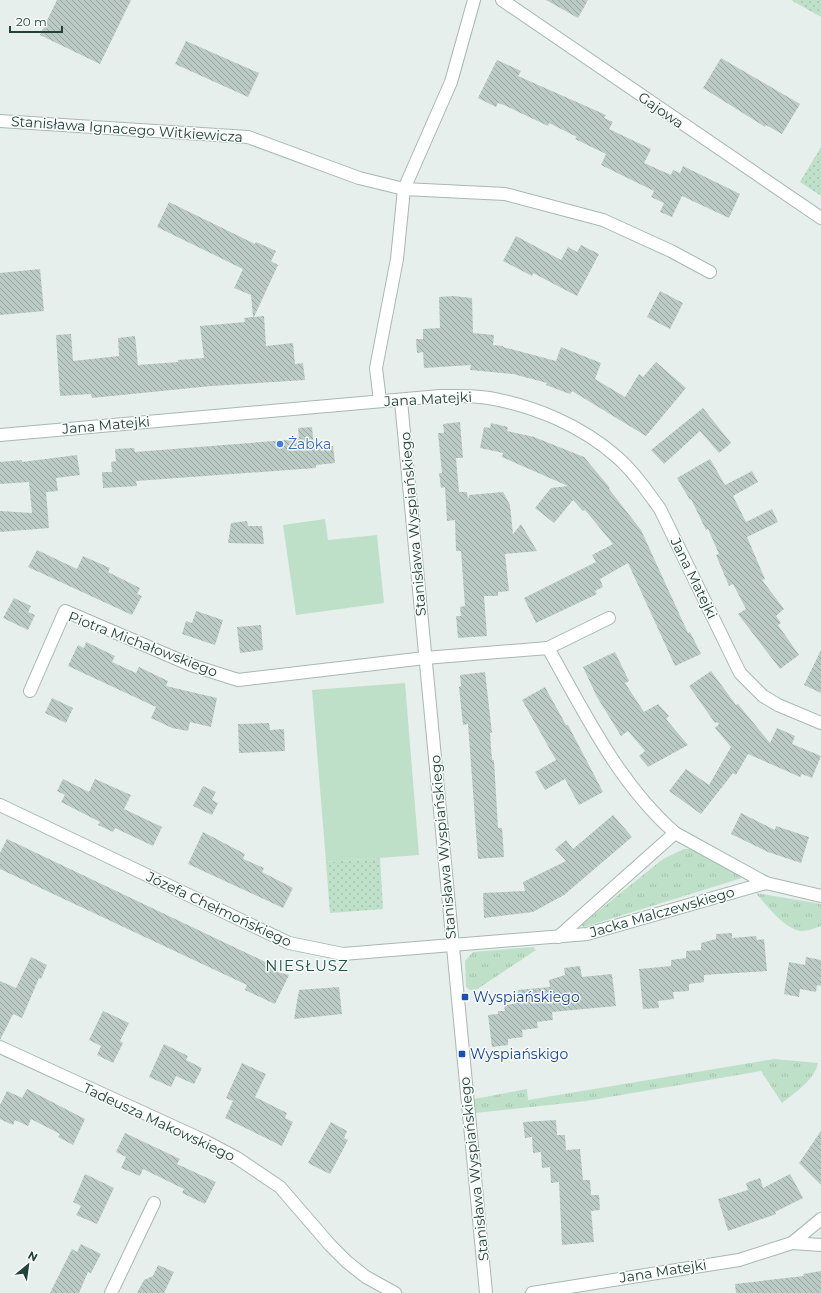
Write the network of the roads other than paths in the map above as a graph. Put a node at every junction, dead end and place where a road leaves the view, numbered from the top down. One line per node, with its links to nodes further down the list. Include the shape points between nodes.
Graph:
1 (474, 0): 4 (street, via 451,82)
2 (502, 0): 5 (street, Gajowa)
3 (0, 121): 4 (street, Stanisława Ignacego Witkiewicza, via 248,137 359,178)
4 (404, 189): 6 (street, Stanisława Ignacego Witkiewicza, via 505,194 603,220); 8 (street, via 397,259 376,368)
5 (821, 218)
6 (710, 272)
7 (401, 400): 8 (street, Jana Matejki); 12 (street, Stanisława Wyspiańskiego); 14 (street, Jana Matejki, via 440,396 488,397 524,406 558,419 591,436 618,458 660,508 740,673 763,696)
8 (380, 401): 9 (street, Jana Matejki)
9 (0, 435)
10 (609, 618): 11 (street)
11 (548, 648): 12 (street); 16 (street, Jacka Malczewskiego, via 608,753 631,786)
12 (425, 658): 13 (street, Piotra Michałowskiego, via 238,680 191,666 66,611); 20 (street, Stanisława Wyspiańskiego)
13 (30, 690)
14 (821, 723)
15 (0, 805): 20 (street, Józefa Chełmońskiego, via 289,943 343,954)
16 (675, 833): 17 (street, Jacka Malczewskiego); 19 (street, Jacka Malczewskiego)
17 (766, 883): 18 (street, Jacka Malczewskiego); 19 (street, Jacka Malczewskiego, via 587,934)
18 (821, 896)
19 (558, 937): 20 (street, Jacka Malczewskiego)
20 (452, 946): 28 (street, Stanisława Wyspiańskiego)
21 (0, 1047): 27 (street, Tadeusza Makowskiego, via 204,1140 237,1158 280,1187 347,1262 366,1277)
22 (154, 1203): 26 (street)
23 (821, 1219): 24 (street, Jana Matejki)
24 (792, 1243): 25 (street, Jana Matejki); 29 (street, Jana Matejki, via 739,1260)
25 (821, 1245)
26 (111, 1293)
27 (395, 1293)
28 (486, 1293)
29 (532, 1293)

